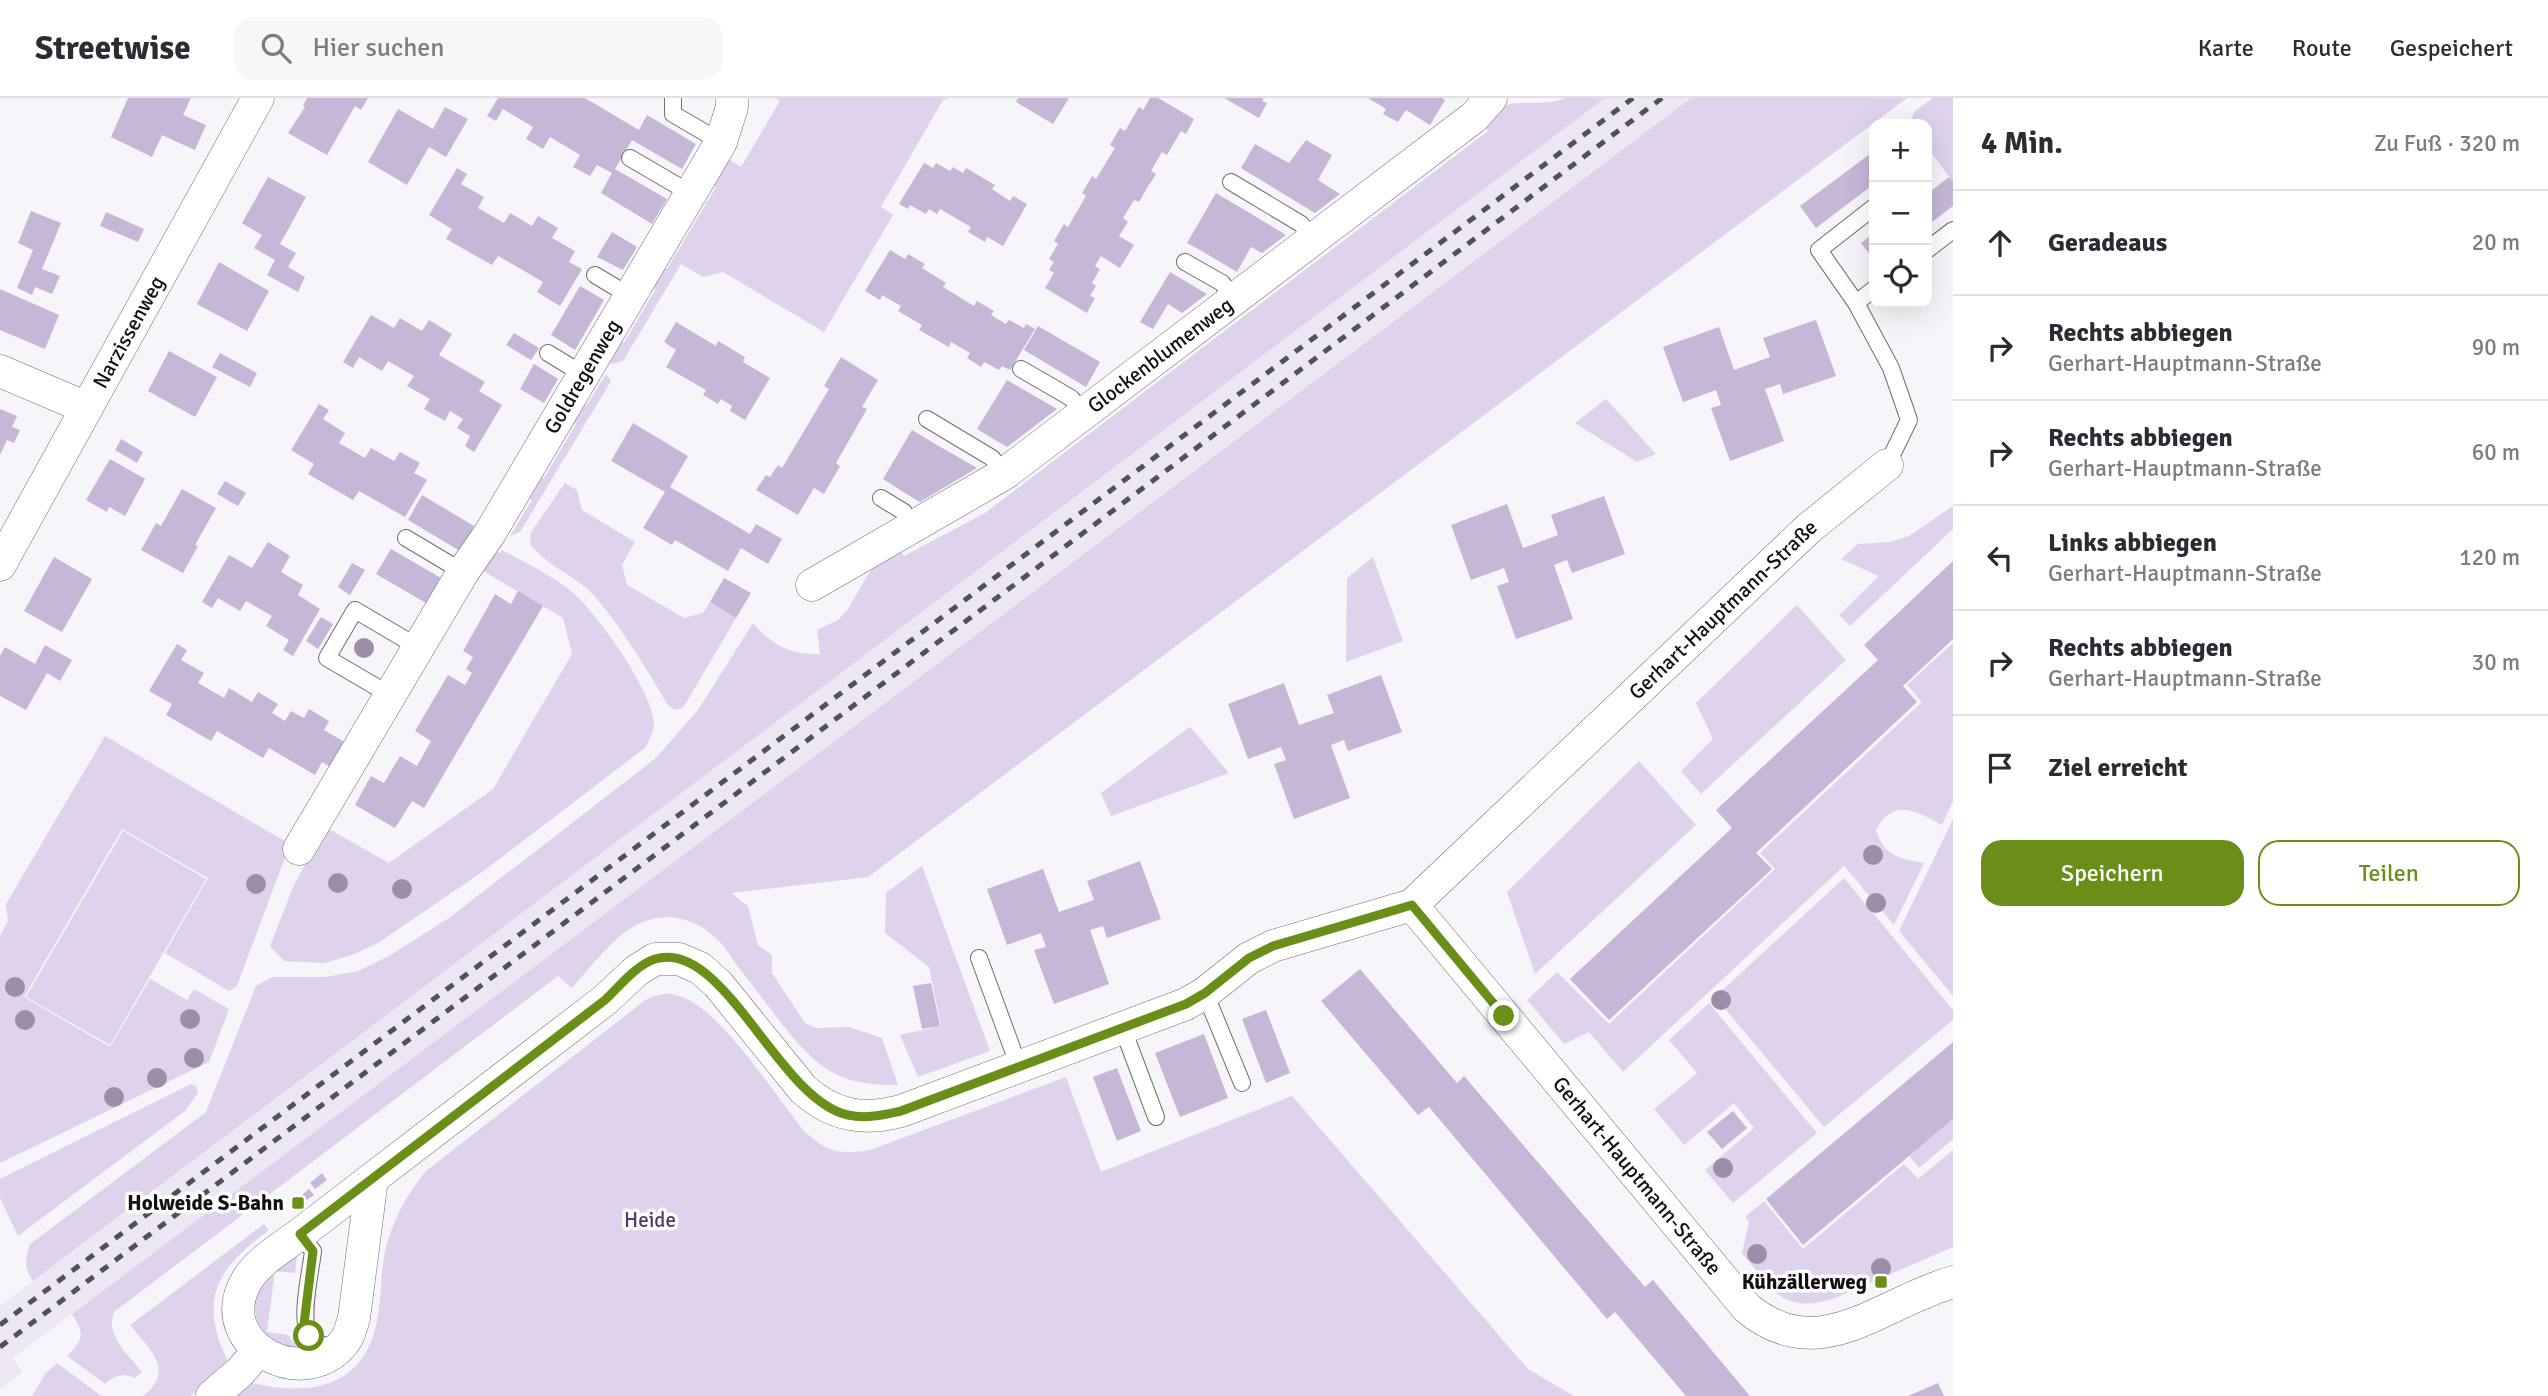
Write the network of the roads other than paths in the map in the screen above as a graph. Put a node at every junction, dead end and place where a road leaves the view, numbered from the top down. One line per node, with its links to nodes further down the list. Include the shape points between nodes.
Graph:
1 (258, 98): 23 (street, Narzissenweg)
2 (673, 98): 5 (lane, via 673,114)
3 (732, 98): 5 (street, Goldregenweg)
4 (1490, 98): 11 (street, Glockenblumenweg, via 1474,117)
5 (721, 142): 8 (street, Goldregenweg)
6 (630, 158): 8 (lane)
7 (1231, 182): 11 (lane, via 1301,224)
8 (690, 193): 16 (street, Goldregenweg)
9 (1869, 211): 18 (lane, via 1819,250)
10 (1953, 230): 12 (lane)
11 (1313, 239): 17 (street, Glockenblumenweg)
12 (1932, 246)
13 (1185, 262): 17 (lane, via 1222,283)
14 (595, 275): 16 (lane)
15 (1869, 293): 18 (lane)
16 (630, 296): 22 (street, Goldregenweg)
17 (1234, 299): 24 (street, Glockenblumenweg)
18 (1856, 303): 26 (lane, via 1891,368 1909,420)
19 (548, 353): 22 (lane)
20 (1021, 369): 24 (lane, via 1071,398)
21 (0, 371): 23 (street)
22 (584, 375): 32 (street, Goldregenweg)
23 (87, 408): 31 (street, Narzissenweg)
24 (1084, 414): 27 (street, Glockenblumenweg)
25 (927, 419): 27 (lane, via 992,458)
26 (1887, 465): 37 (street, Gerhart-Hauptmann-Straße, via 1809,528)
27 (1004, 474): 29 (street, Glockenblumenweg)
28 (880, 498): 29 (lane, via 904,512)
29 (913, 527): 33 (street, Glockenblumenweg)
30 (406, 538): 32 (lane)
31 (0, 565)
32 (463, 572): 34 (street, Goldregenweg)
33 (812, 585)
34 (418, 648): 35 (street, Goldregenweg); 35 (lane, via 355,610 327,659)
35 (390, 695): 36 (street, Goldregenweg)
36 (299, 849)
37 (1412, 905): 39 (street, Gerhart-Hauptmann-Straße, via 1273,946 1249,958); 46 (street, Gerhart-Hauptmann-Straße, via 1763,1321 1796,1334 1826,1333)
38 (979, 958): 41 (lane)
39 (1205, 993): 40 (street, Gerhart-Hauptmann-Straße); 42 (lane)
40 (1123, 1029): 41 (street, Gerhart-Hauptmann-Straße); 43 (lane)
41 (1019, 1067): 44 (street, Gerhart-Hauptmann-Straße, via 901,1111 881,1116 846,1115 803,1089 700,968 679,959 655,959)
42 (1242, 1083)
43 (1156, 1117)
44 (372, 1179): 45 (street, Gerhart-Hauptmann-Straße); 47 (street, via 354,1318)
45 (300, 1234): 47 (lane, via 313,1251 304,1324 319,1344); 48 (street, Gerhart-Hauptmann-Straße, via 248,1278 240,1296 243,1334)
46 (1953, 1282)
47 (339, 1349): 48 (street, via 309,1366 289,1367)
48 (257, 1352): 49 (street)
49 (212, 1396)

